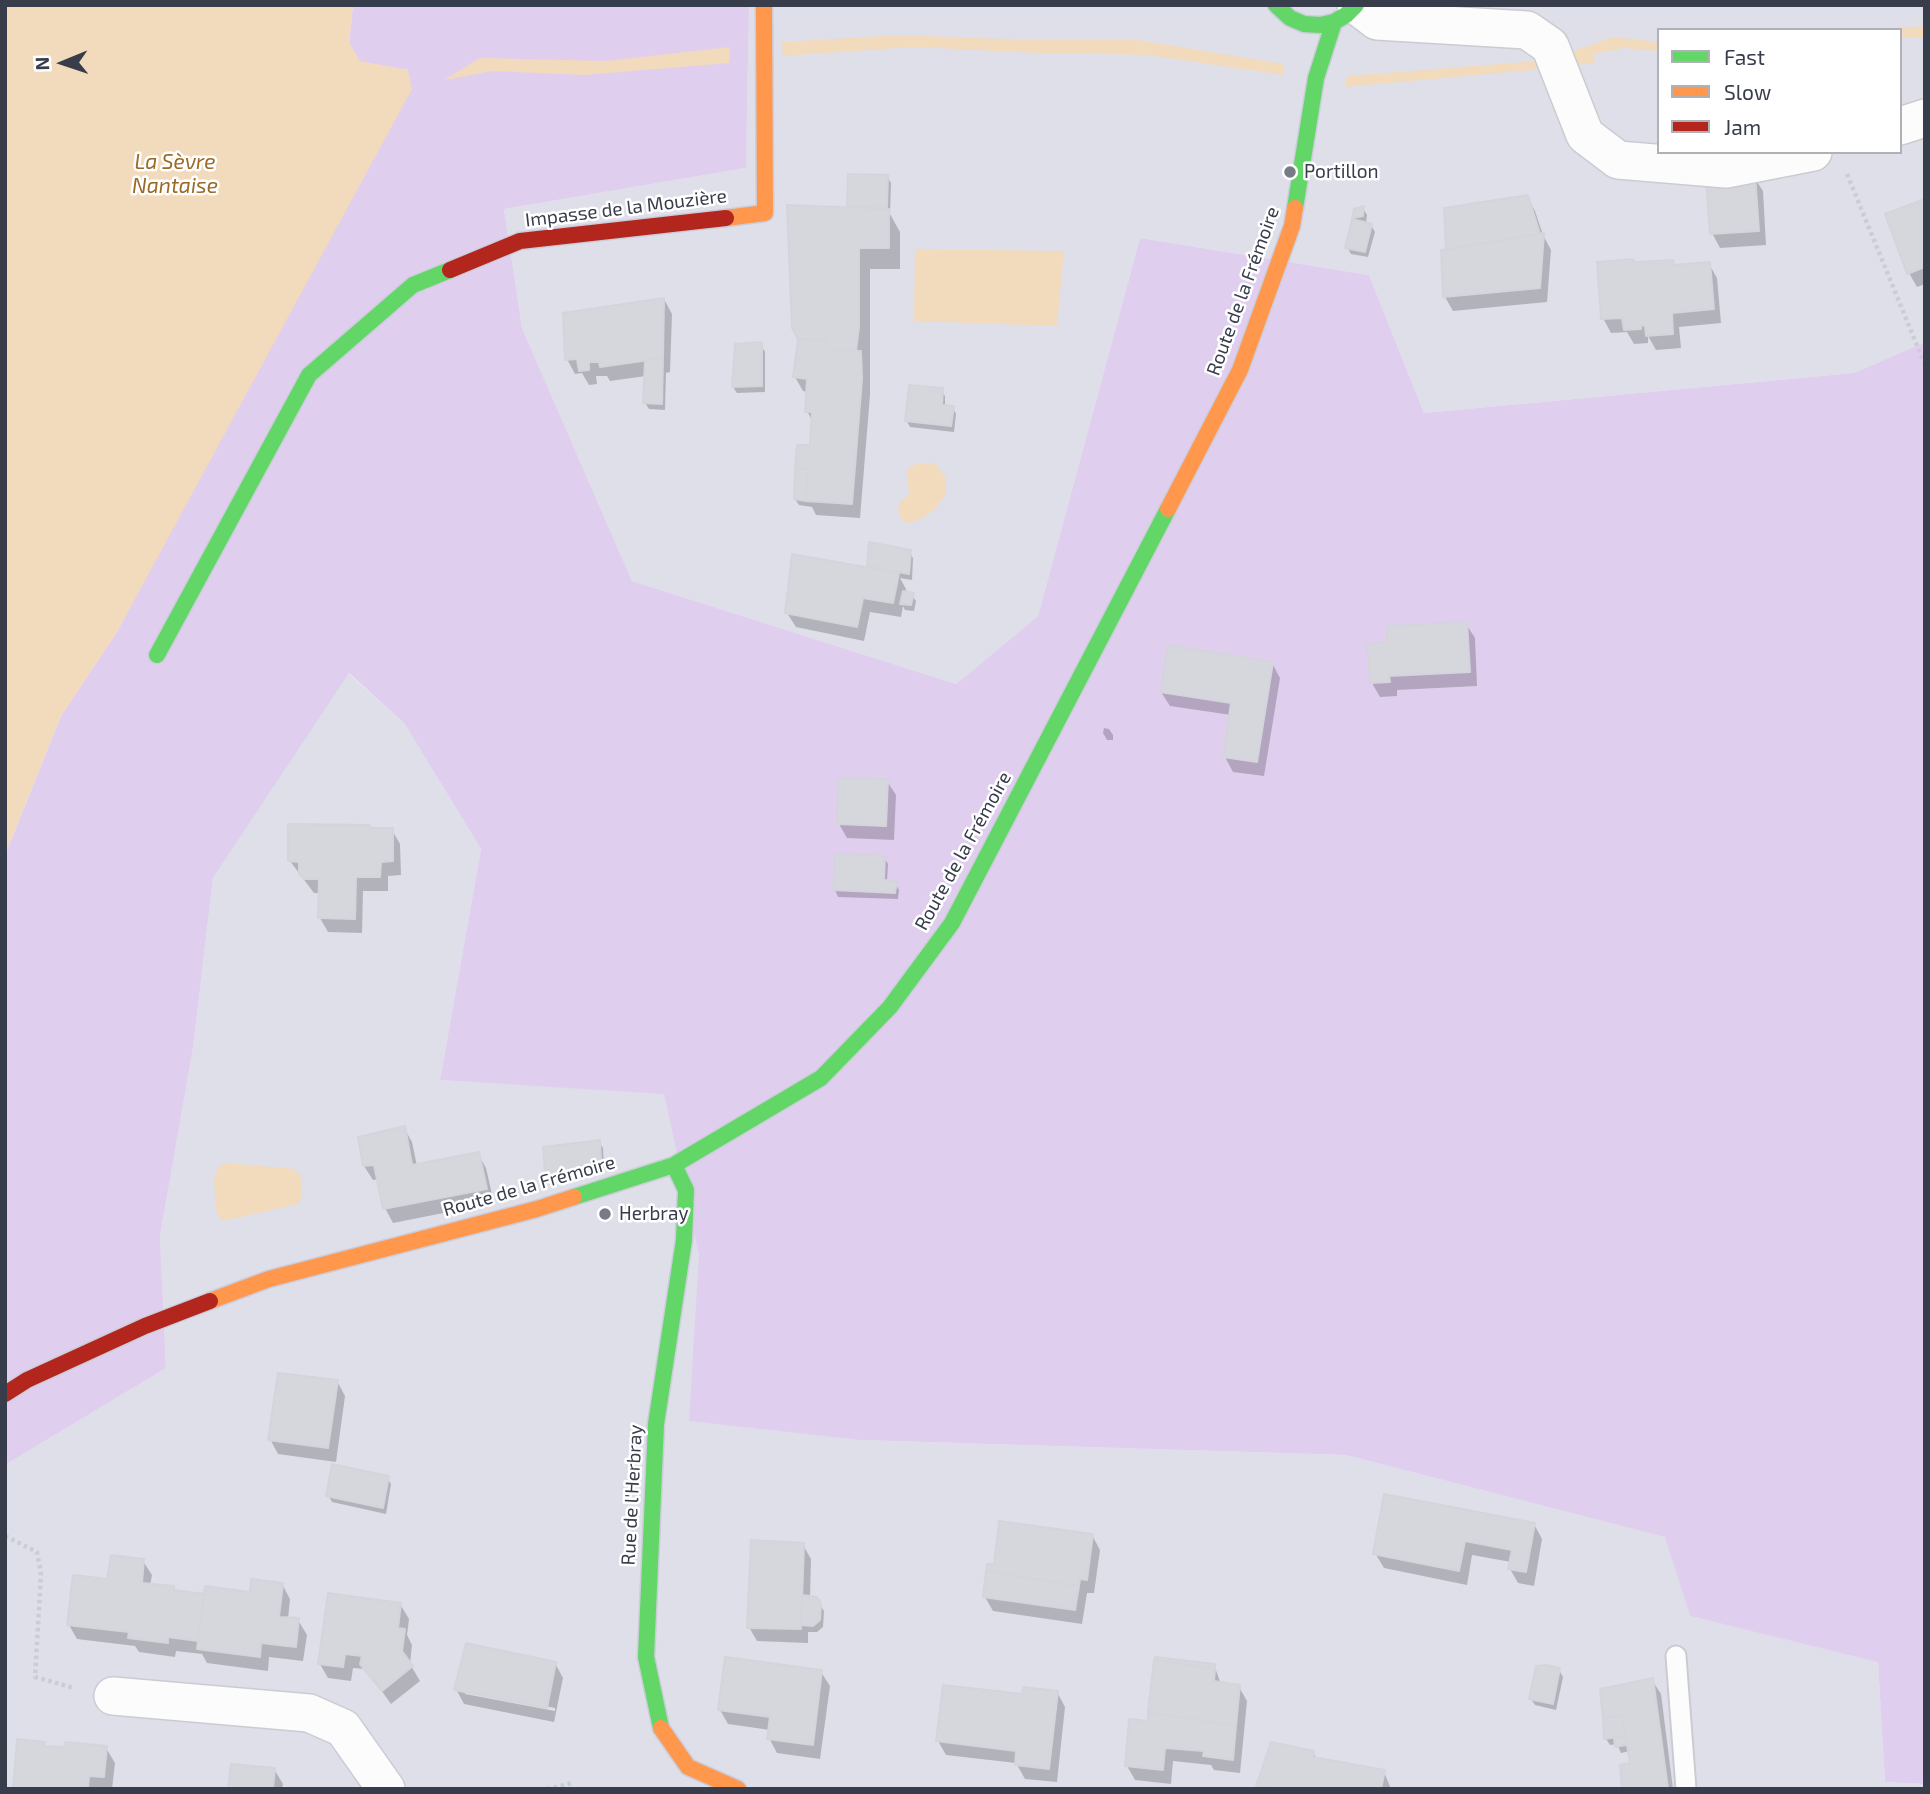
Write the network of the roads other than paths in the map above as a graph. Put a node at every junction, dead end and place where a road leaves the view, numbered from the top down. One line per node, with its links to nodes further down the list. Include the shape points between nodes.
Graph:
1 (764, 5): 9 (street, Impasse de la Mouzière, via 765,213 520,242 413,285 309,375)
2 (1276, 5): 4 (street)
3 (1345, 14): 4 (street, via 1320,25); 5 (street, Route de la Frémoire); 8 (street, via 1377,22 1527,30 1550,46 1585,135 1618,160 1726,169)
4 (1307, 38): 5 (street, Route de la Frémoire)
5 (1316, 78): 10 (street, Route de la Frémoire, via 1292,226 1240,370 952,923 890,1007 821,1078)
6 (1925, 118): 7 (street)
7 (1902, 125)
8 (1828, 158)
9 (157, 656)
10 (674, 1165): 11 (street, Route de la Frémoire, via 537,1209 269,1279 145,1326); 15 (street, Rue de l'Herbray, via 686,1190 684,1240 656,1424 646,1657 659,1725 688,1767)
11 (5, 1394)
12 (1676, 1656): 16 (lane)
13 (113, 1696): 14 (street, via 309,1713 343,1728)
14 (386, 1789)
15 (738, 1789)
16 (1686, 1789)

